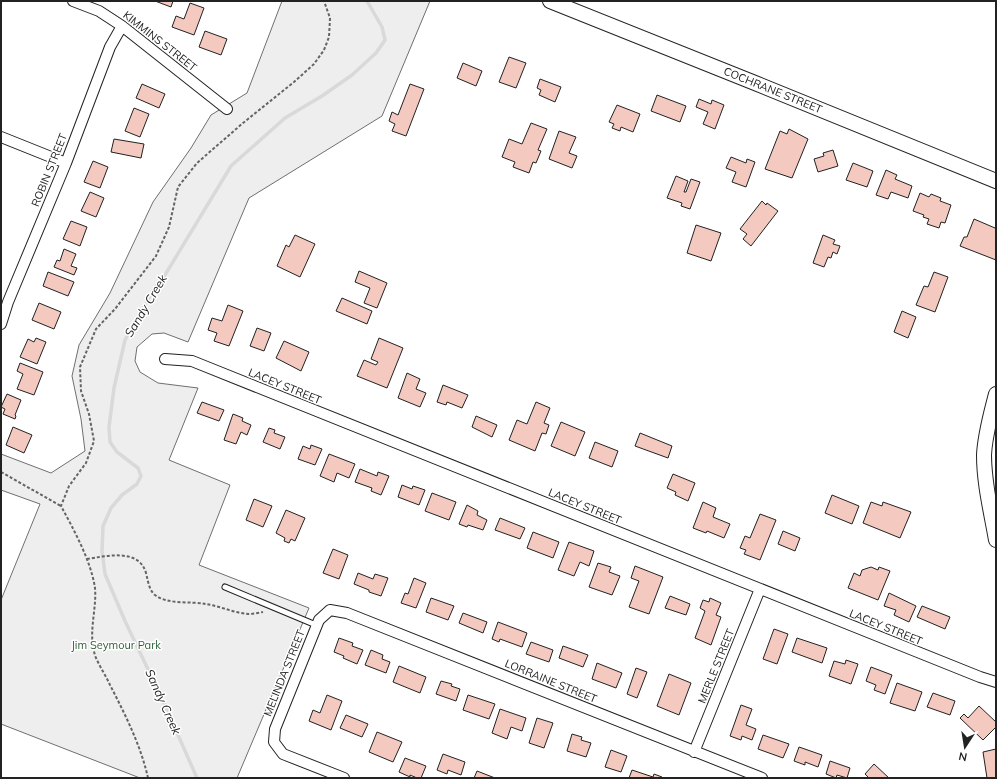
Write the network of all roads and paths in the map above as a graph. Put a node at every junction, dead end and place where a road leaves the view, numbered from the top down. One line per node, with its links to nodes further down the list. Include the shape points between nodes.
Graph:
1 (73, 1): 4 (street, KIMMINS STREET, via 99,11)
2 (324, 1): 14 (path, via 330,18 329,37 324,50 314,64 197,163 178,187 169,227 156,256 96,329 80,367 81,391 94,441 86,464 69,486)
3 (550, 1): 8 (street, COCHRANE STREET)
4 (122, 26): 5 (street, KIMMINS STREET); 7 (street, ROBIN STREET, via 110,47)
5 (227, 109)
6 (1, 137): 7 (street)
7 (66, 163): 9 (street, ROBIN STREET)
8 (996, 181)
9 (5, 300): 10 (street, ROBIN STREET)
10 (1, 324)
11 (165, 359): 18 (street, LACEY STREET, via 192,361)
12 (996, 394): 15 (street, via 984,453 986,484)
13 (1, 472): 14 (path)
14 (61, 506): 16 (path)
15 (996, 540)
16 (87, 559): 20 (path, via 121,555 140,562 145,570 148,586 155,595 166,600 206,604 246,614); 24 (path, via 94,587 92,641 96,657 144,760)
17 (226, 587): 21 (lane)
18 (760, 590): 22 (street, LACEY STREET); 23 (street, MERLE STREET)
19 (330, 610): 21 (street, MELINDA STREET); 23 (street, LORRAINE STREET, via 347,613)
20 (266, 612)
21 (316, 625): 25 (street, MELINDA STREET, via 275,728 274,742 283,754)
22 (996, 682)
23 (694, 752): 26 (street, LORRAINE STREET)
24 (148, 778)
25 (344, 778)
26 (762, 778)

